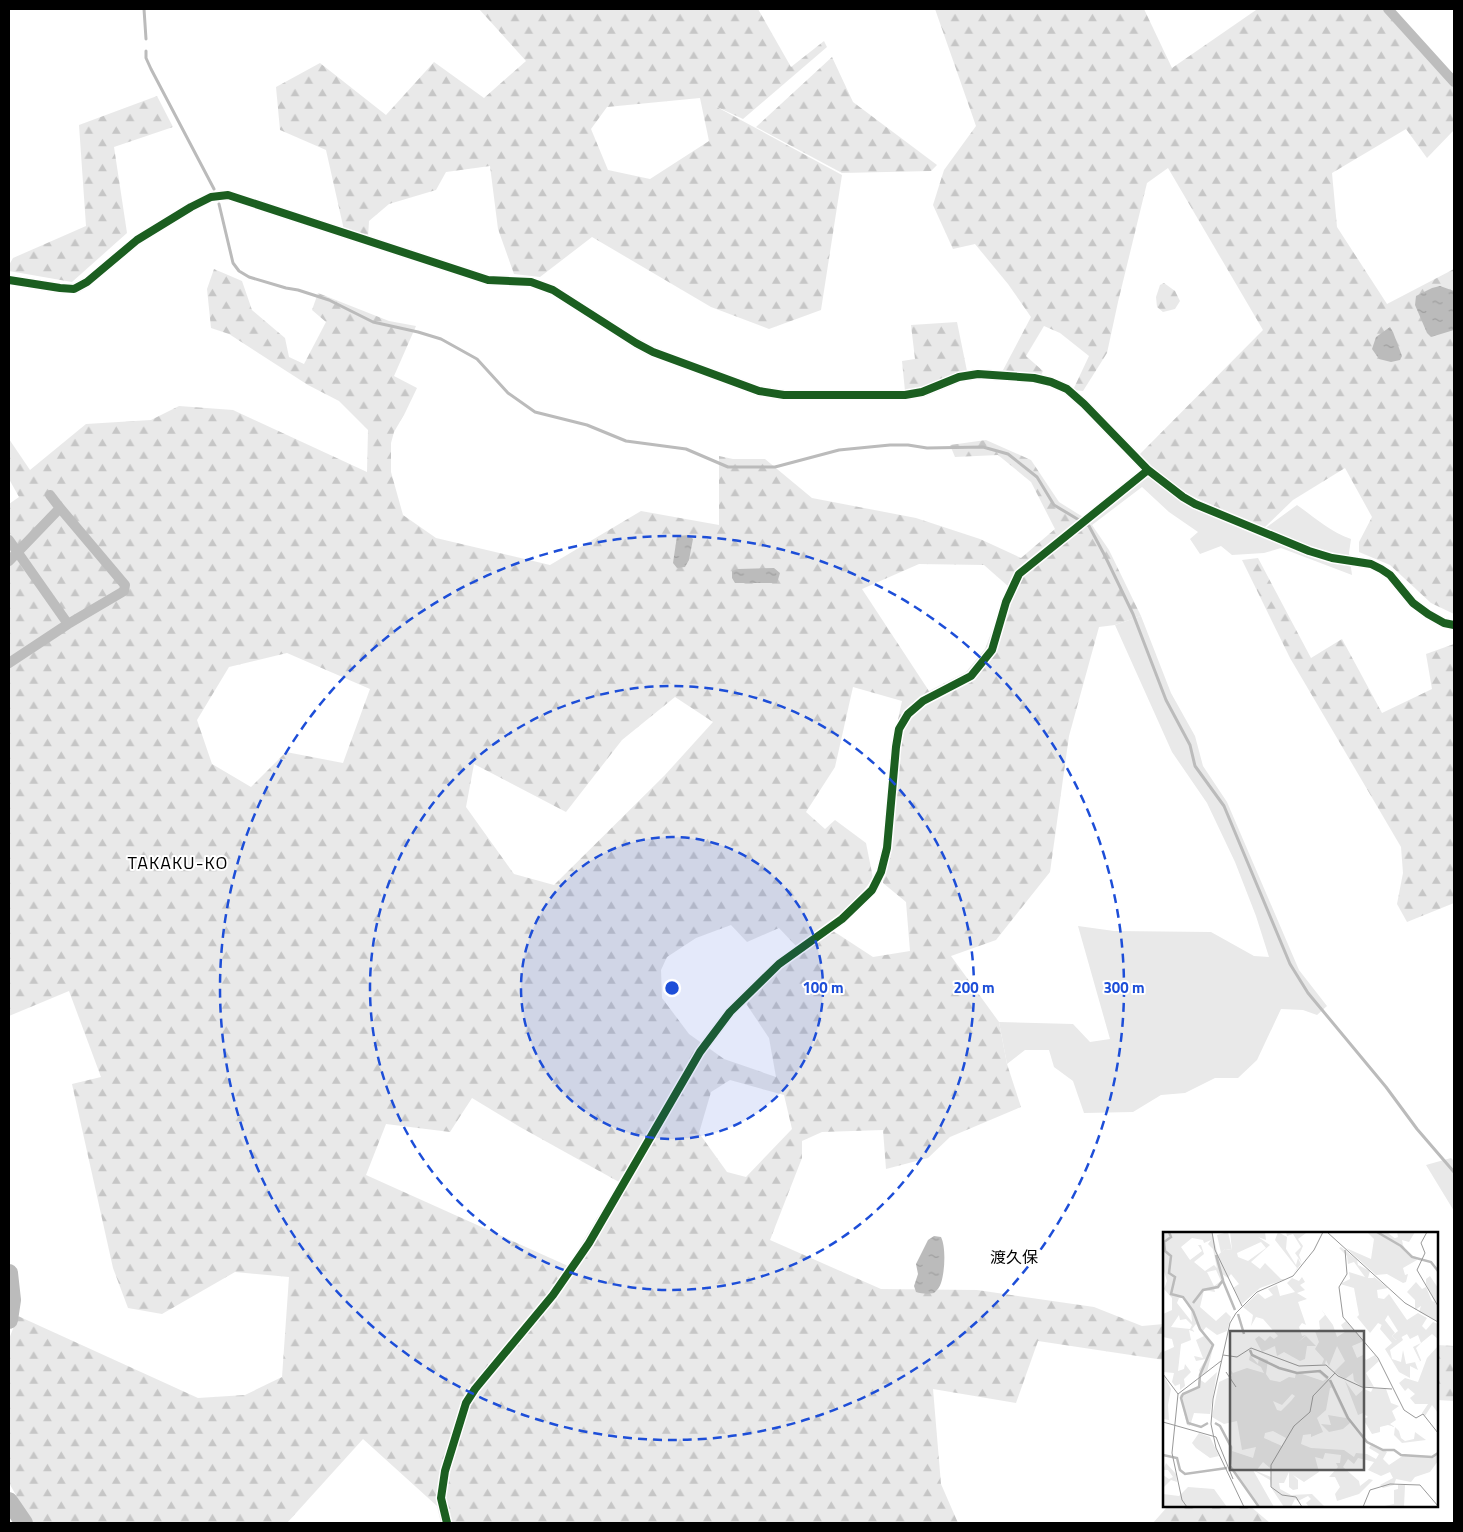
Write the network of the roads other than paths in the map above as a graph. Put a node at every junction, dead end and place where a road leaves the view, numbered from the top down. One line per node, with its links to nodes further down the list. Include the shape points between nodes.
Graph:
1 (1388, 9): 2 (street)
2 (1454, 82)
3 (9, 280): 4 (street, via 74,289 87,282 136,240 211,197 228,195 488,280 531,282 552,290 653,352 759,391 784,395 905,395 978,374 1051,382 1084,404)
4 (1148, 470): 11 (street, via 1195,504 1309,552 1371,564 1381,569 1428,614); 13 (street, via 1019,574 1006,602 992,650 971,676 923,701 908,714 899,729 896,747 887,848 872,890 842,919 779,964 730,1012 700,1052 589,1244 466,1403 445,1471 441,1498)
5 (50, 495): 6 (street)
6 (60, 508): 8 (street); 10 (street, via 125,585 124,591)
7 (9, 540): 8 (street)
8 (17, 553): 9 (street); 10 (street)
9 (9, 561)
10 (68, 624): 12 (street)
11 (1454, 625)
12 (9, 664)
13 (447, 1523)

